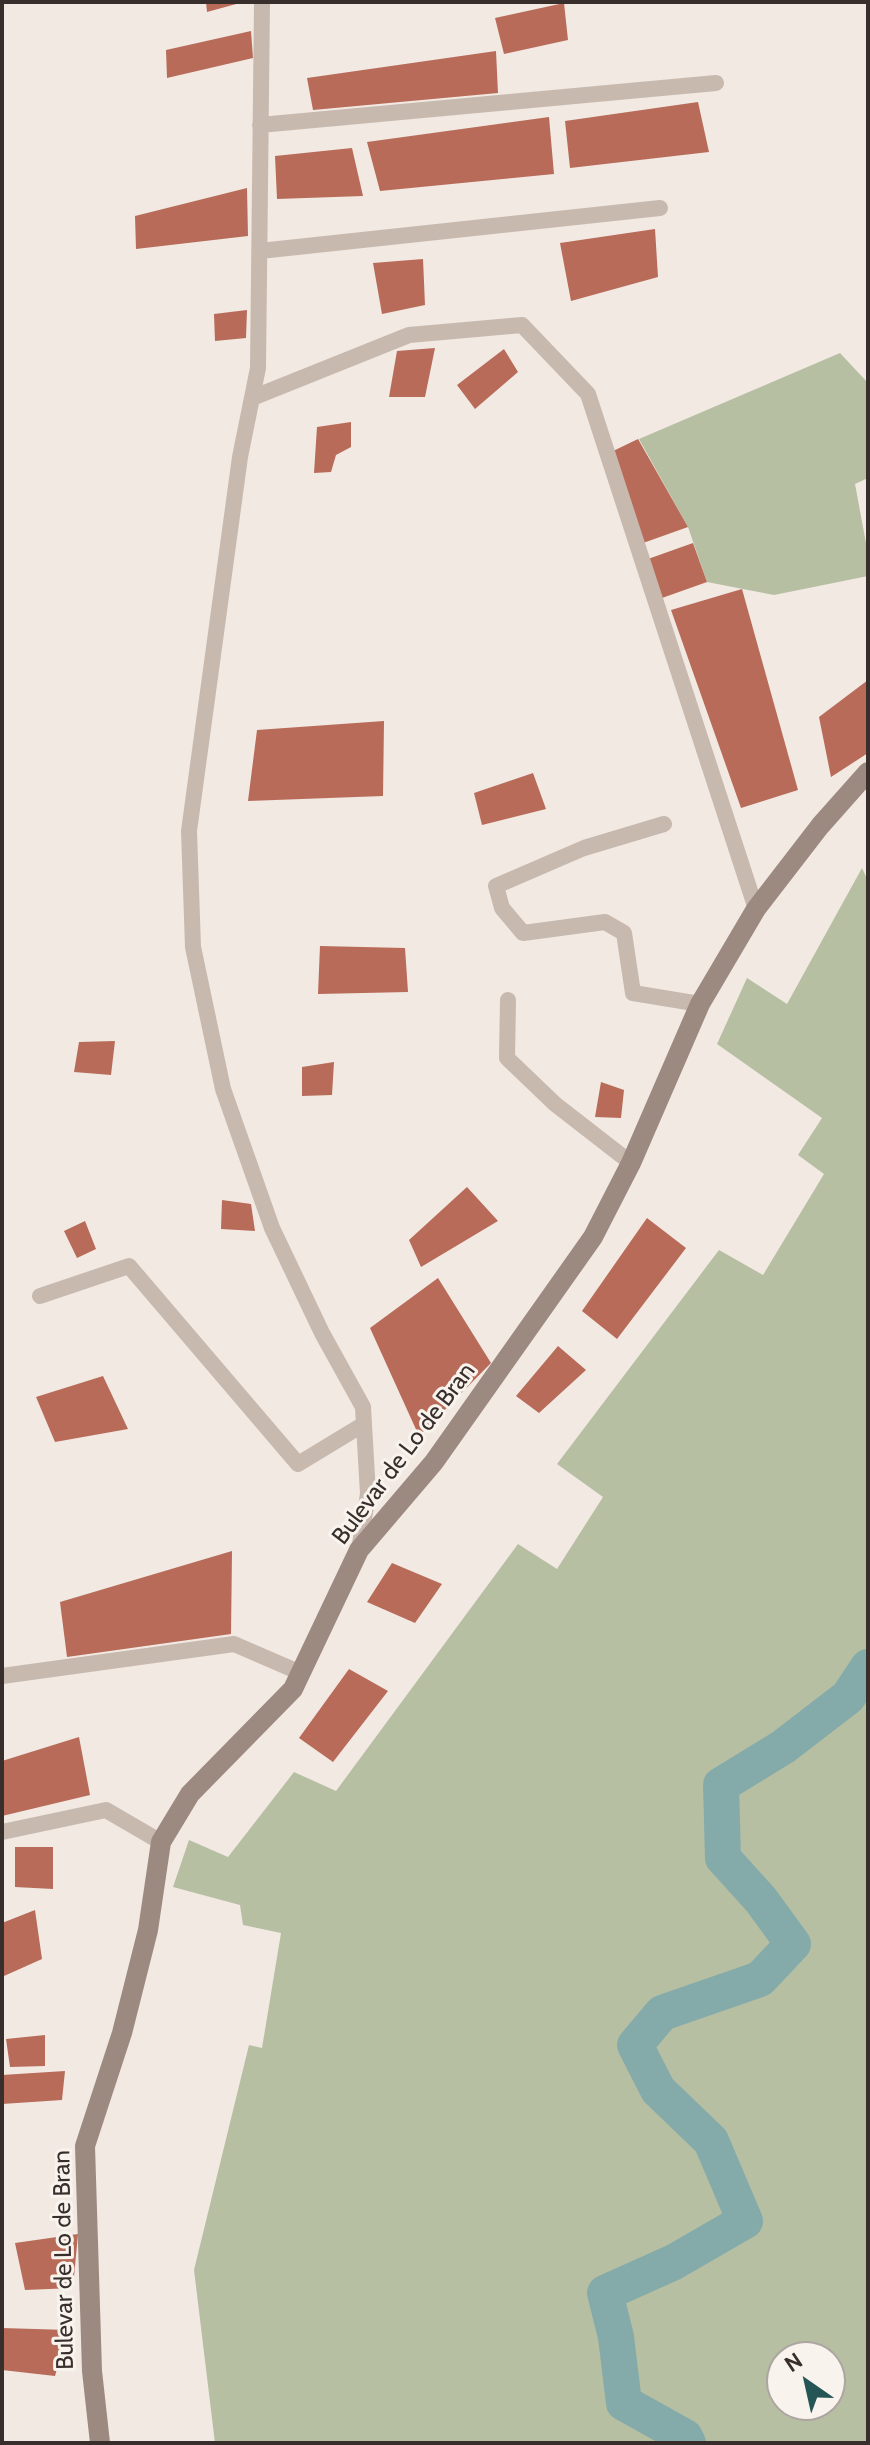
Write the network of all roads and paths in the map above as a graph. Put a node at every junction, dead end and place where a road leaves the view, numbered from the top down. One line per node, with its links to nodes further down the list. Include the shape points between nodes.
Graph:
1 (262, 2): 3 (street)
2 (716, 83): 3 (street)
3 (260, 125): 5 (street)
4 (660, 208): 5 (street)
5 (260, 251): 6 (street, via 258,368)
6 (252, 398): 9 (street, via 409,335 522,325 588,394); 14 (street, via 189,831 193,947 223,1089 272,1228 363,1407)
7 (868, 772): 9 (street, Bulevar de Lo de Bran)
8 (664, 824): 11 (street, via 584,848 496,886 502,908 523,933 605,922 624,933 633,993)
9 (756, 909): 11 (street, Bulevar de Lo de Bran)
10 (508, 1000): 12 (street, via 507,1058 555,1104)
11 (700, 1004): 12 (street, Bulevar de Lo de Bran)
12 (631, 1163): 15 (street, Bulevar de Lo de Bran, via 593,1237 504,1365 434,1462)
13 (40, 1296): 14 (street, via 129,1266 298,1464)
14 (364, 1424): 15 (street, via 368,1494)
15 (359, 1550): 16 (street, Bulevar de Lo de Bran)
16 (301, 1673): 17 (street, via 234,1644); 19 (street, Bulevar de Lo de Bran, via 293,1689 190,1794)
17 (2, 1676)
18 (2, 1832): 19 (street, via 106,1810)
19 (161, 1842): 20 (street, Bulevar de Lo de Bran, via 148,1930 85,2146 92,2371)
20 (100, 2443)

